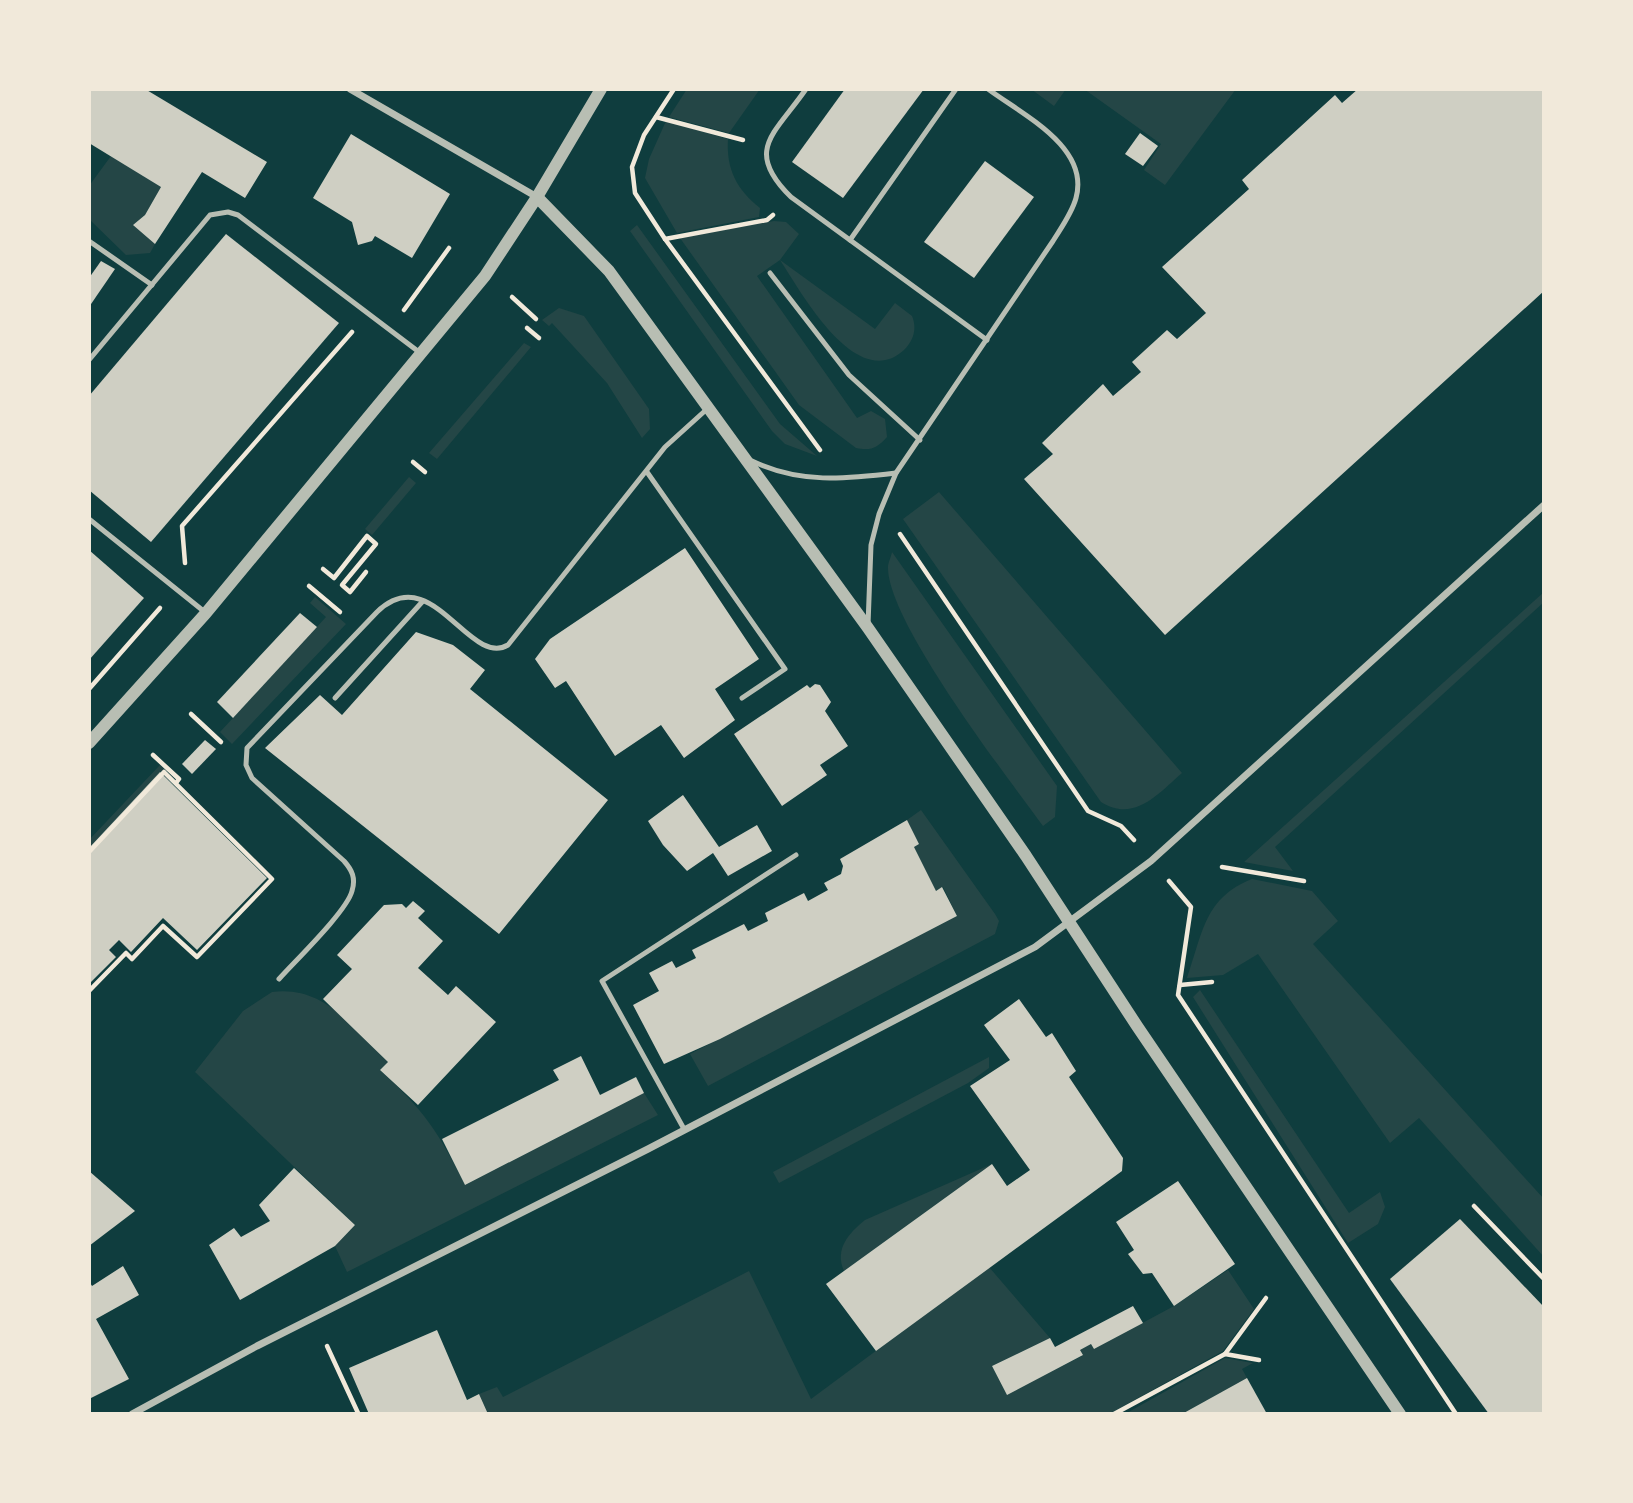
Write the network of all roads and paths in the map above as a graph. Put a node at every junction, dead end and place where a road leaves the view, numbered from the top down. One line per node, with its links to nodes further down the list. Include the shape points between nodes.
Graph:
1 (350, 89): 9 (street)
2 (601, 89): 9 (street)
3 (674, 89): 7 (path)
4 (806, 89): 8 (lane)
5 (956, 89): 12 (lane)
6 (988, 89): 22 (lane, via 1065,147 1079,174 1076,201 1068,217)
7 (656, 117): 8 (path); 11 (path, via 632,167 635,193)
8 (767, 146): 10 (lane, via 769,173)
9 (537, 197): 23 (street, via 485,276); 25 (street, via 609,271)
10 (791, 197): 11 (path, via 767,220); 12 (lane)
11 (665, 239): 27 (path)
12 (850, 240): 22 (lane)
13 (89, 242): 16 (lane)
14 (449, 248): 20 (path)
15 (770, 273): 26 (lane, via 849,375)
16 (152, 285): 20 (lane, via 210,215 228,212); 24 (lane)
17 (512, 297): 18 (path)
18 (536, 319)
19 (527, 328): 21 (path)
20 (389, 330): 23 (lane); 39 (path, via 353,331 182,526 186,577)
21 (538, 338)
22 (987, 340): 26 (lane)
23 (421, 353): 42 (street)
24 (89, 360)
25 (707, 409): 28 (street); 31 (lane, via 666,447)
26 (920, 440): 32 (lane)
27 (823, 454)
28 (743, 457): 32 (lane, via 770,469 820,480); 43 (street)
29 (413, 462): 30 (path)
30 (425, 472)
31 (648, 472): 40 (lane, via 514,640 502,649 481,644); 46 (lane, via 785,669)
32 (896, 473): 43 (lane, via 872,545)
33 (1544, 505): 58 (street, via 1152,861)
34 (89, 519): 39 (lane)
35 (902, 535): 52 (path, via 1088,811)
36 (323, 569): 37 (path, via 334,578 367,536 376,544 342,585 350,592)
37 (366, 572)
38 (309, 586): 41 (path)
39 (177, 589): 42 (lane); 44 (path)
40 (423, 601): 45 (lane); 59 (lane, via 400,598 387,603 246,753 252,778 344,861 354,880 348,901)
41 (334, 607)
42 (206, 613): 48 (street)
43 (868, 628): 58 (street)
44 (89, 689)
45 (335, 698)
46 (742, 698)
47 (191, 713): 49 (path)
48 (89, 743)
49 (225, 745)
50 (153, 755): 51 (path, via 179,779)
51 (176, 783): 53 (path, via 164,772); 62 (path, via 272,878 197,957 163,926 132,959 126,953)
52 (1121, 826)
53 (89, 852)
54 (796, 855): 63 (lane, via 602,981)
55 (1222, 867): 56 (path)
56 (1304, 881)
57 (1191, 907): 61 (path)
58 (1069, 921): 63 (street, via 1011,961); 73 (street)
59 (278, 979)
60 (1212, 982): 61 (path)
61 (1180, 985): 74 (path, via 1178,995)
62 (89, 992)
63 (684, 1129): 71 (street)
64 (1474, 1206): 65 (path)
65 (1544, 1279)
66 (1266, 1298): 68 (path)
67 (327, 1346): 70 (path)
68 (1225, 1354): 69 (path); 72 (path)
69 (1259, 1360)
70 (358, 1413)
71 (132, 1414)
72 (1114, 1414)
73 (1401, 1414)
74 (1456, 1414)

